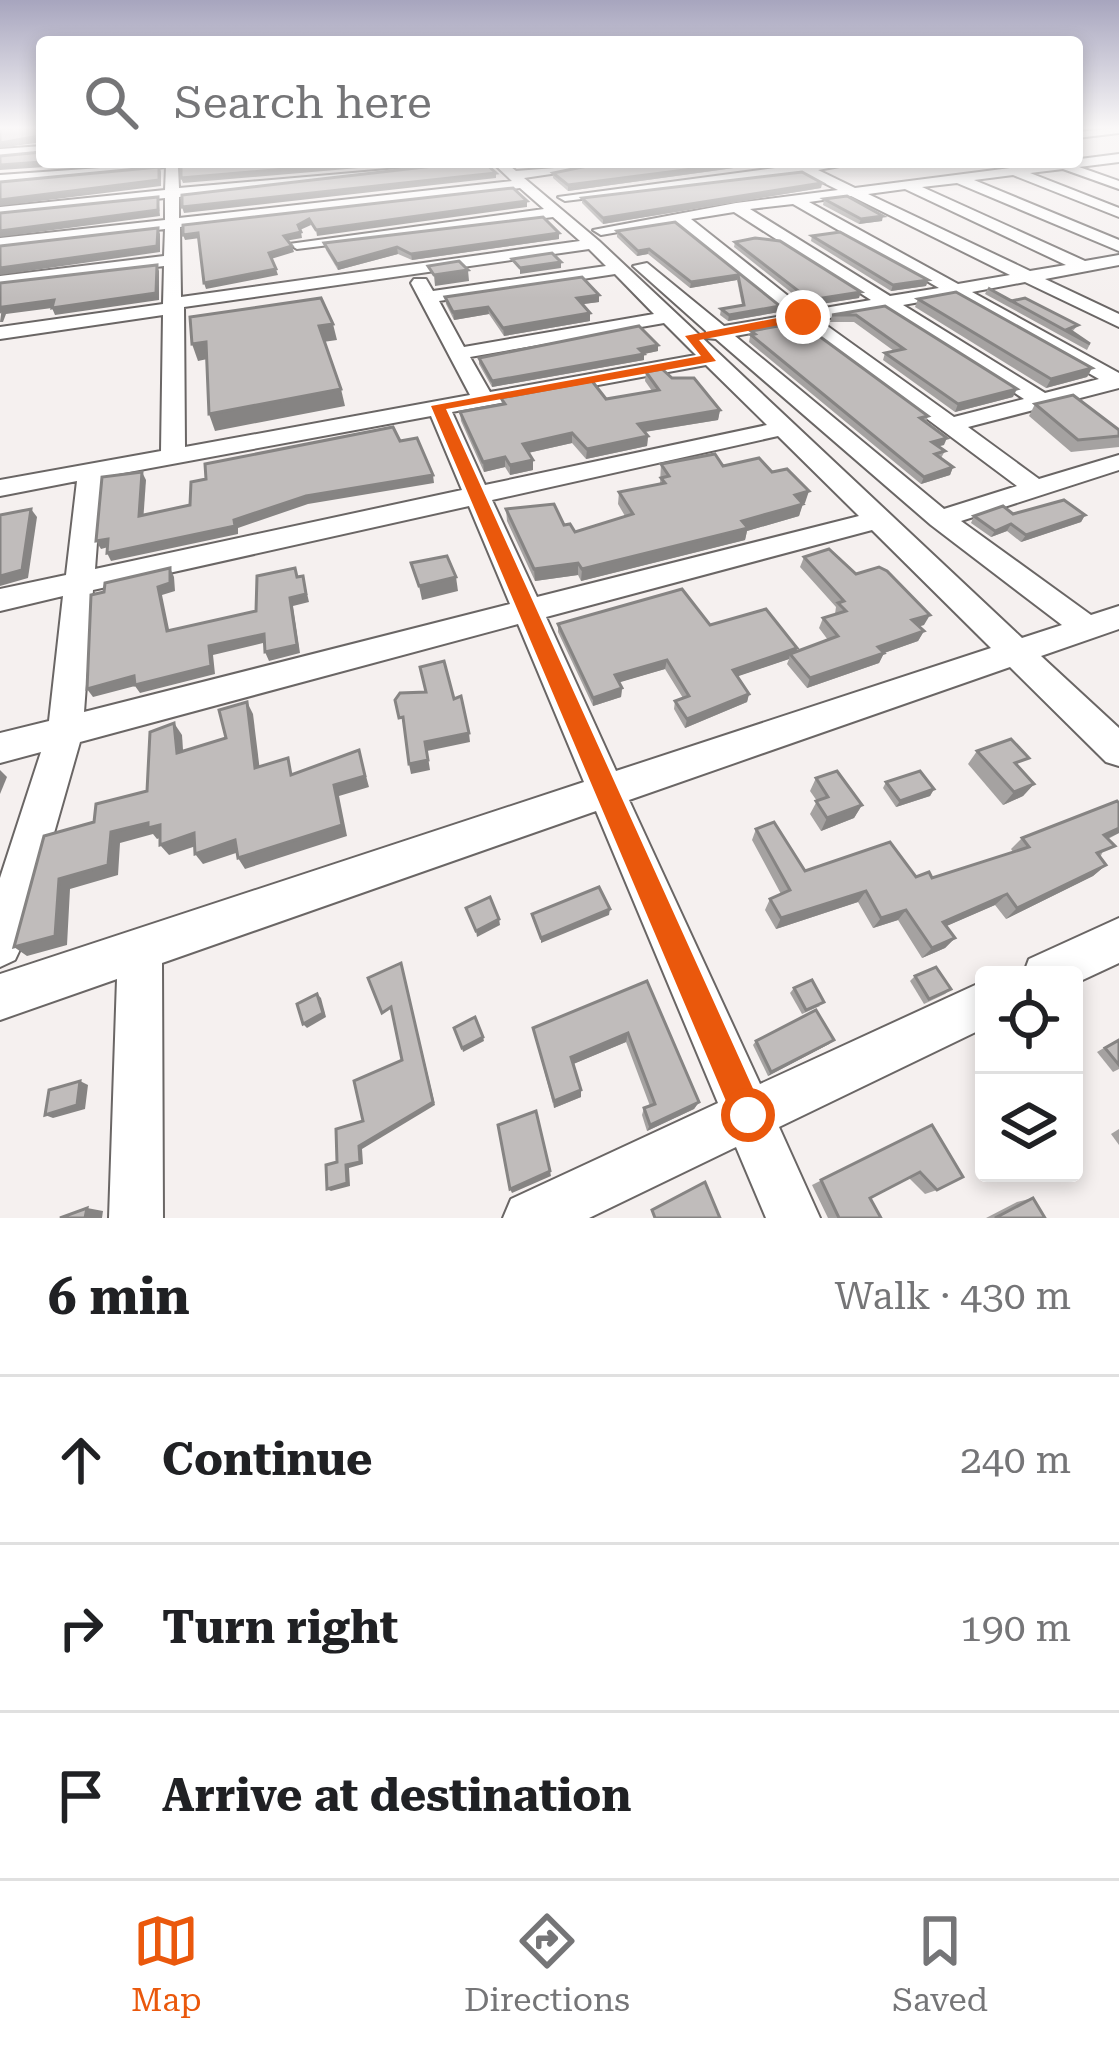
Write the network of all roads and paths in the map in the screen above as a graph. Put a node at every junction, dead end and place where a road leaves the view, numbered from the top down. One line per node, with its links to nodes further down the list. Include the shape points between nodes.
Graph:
1 (174, 185): 12 (street)
2 (220, 185): 12 (street)
3 (333, 185): 16 (street)
4 (446, 185): 16 (street)
5 (536, 185): 17 (street)
6 (676, 185): 17 (street)
7 (836, 185): 13 (street)
8 (916, 185): 11 (street)
9 (973, 185): 14 (street)
10 (1048, 185): 22 (street)
11 (908, 186): 13 (street); 18 (street)
12 (173, 192): 20 (street); 24 (street)
13 (852, 193): 15 (street); 37 (street)
14 (1003, 197): 18 (street); 31 (street)
15 (794, 199): 19 (street); 25 (street)
16 (344, 204): 21 (street)
17 (560, 204): 28 (street); 30 (street)
18 (949, 205): 34 (street)
19 (736, 207): 23 (street); 26 (street)
20 (0, 211)
21 (283, 211): 24 (street); 30 (street)
22 (1119, 212)
23 (681, 218): 28 (street); 46 (street, via 724,240)
24 (173, 223): 29 (street); 32 (street)
25 (838, 224): 26 (street); 41 (street)
26 (776, 232): 27 (street); 43 (street)
27 (755, 236)
28 (597, 237): 35 (street); 36 (street); 48 (street)
29 (0, 243)
30 (297, 244): 40 (street)
31 (1119, 246)
32 (173, 260): 38 (street); 44 (street)
33 (1119, 260): 34 (street)
34 (1082, 266): 37 (street); 39 (street)
35 (617, 268): 42 (street); 45 (street)
36 (413, 269): 40 (street); 42 (street)
37 (1026, 277): 41 (street); 47 (street)
38 (0, 281)
39 (1119, 281)
40 (313, 284): 44 (street)
41 (956, 290): 43 (street); 53 (street)
42 (428, 297): 51 (street)
43 (885, 302): 46 (street); 55 (street)
44 (176, 306): 49 (street); 59 (street)
45 (667, 317): 50 (street); 51 (street)
46 (803, 317): 48 (street); 57 (street)
47 (1119, 321)
48 (722, 332): 50 (street); 66 (street)
49 (0, 333)
50 (689, 338): 52 (street)
51 (456, 354): 54 (street)
52 (711, 358): 54 (street); 58 (street)
53 (1118, 382): 55 (street)
54 (483, 399): 56 (street)
55 (1041, 400): 57 (street)
56 (438, 406): 59 (street); 64 (street)
57 (952, 425): 63 (street)
58 (784, 428): 64 (street); 65 (street)
59 (173, 458): 61 (street)
60 (1119, 462): 63 (street)
61 (90, 471): 62 (street); 67 (street)
62 (0, 488)
63 (1034, 488): 66 (street)
64 (473, 493): 67 (street); 69 (street)
65 (880, 519): 69 (street); 71 (street)
66 (940, 519): 70 (street)
67 (78, 584): 68 (street); 72 (street)
68 (0, 600)
69 (524, 609): 72 (street); 75 (street)
70 (1102, 622): 71 (street)
71 (1017, 649): 74 (street); 75 (street)
72 (65, 732): 73 (street); 77 (street)
73 (0, 748)
74 (1119, 751)
75 (608, 786): 78 (street); 82 (street)
76 (1119, 940): 79 (street)
77 (0, 945)
78 (140, 950): 80 (street); 83 (street)
79 (1064, 966)
80 (0, 997)
81 (975, 1008): 82 (street)
82 (748, 1115): 84 (street); 85 (street)
83 (136, 1218)
84 (530, 1218)
85 (794, 1218)

